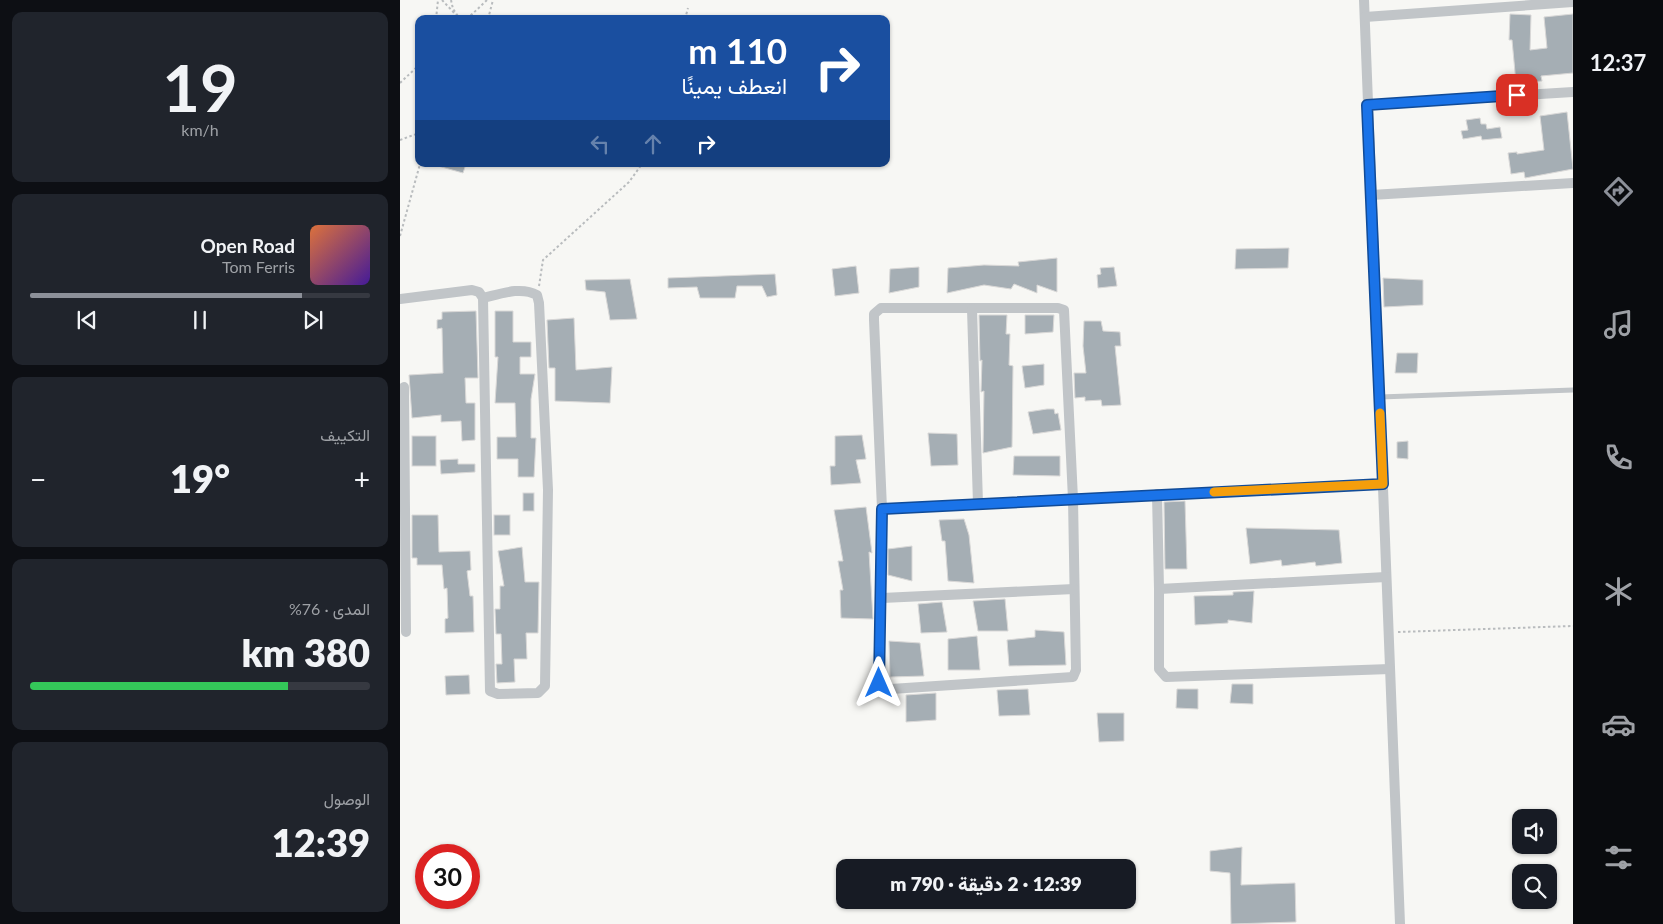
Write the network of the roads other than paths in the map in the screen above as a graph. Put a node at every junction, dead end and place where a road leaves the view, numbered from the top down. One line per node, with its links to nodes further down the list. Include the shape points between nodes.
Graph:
1 (1364, 0): 3 (street)
2 (1573, 2): 3 (street)
3 (1365, 17): 5 (street)
4 (1573, 92): 5 (street)
5 (1367, 105): 7 (street)
6 (1573, 183): 7 (street)
7 (1371, 195): 13 (street)
8 (484, 298): 8 (street, via 490,691 498,694 538,693 545,686 548,490 539,303 537,295 517,291); 9 (street, via 472,290)
9 (400, 299)
10 (972, 309): 16 (street, via 1064,310); 17 (street); 18 (street, via 881,308 874,314)
11 (404, 387): 19 (street)
12 (1573, 390): 13 (lane)
13 (1380, 398): 14 (street)
14 (1383, 484): 15 (street); 20 (street)
15 (1156, 494): 16 (street); 22 (street)
16 (1073, 499): 17 (street); 21 (street)
17 (978, 504): 18 (street)
18 (882, 509): 23 (street)
19 (403, 518): 24 (street)
20 (1386, 577): 22 (street); 26 (street)
21 (1074, 589): 23 (street); 23 (street, via 1076,670 1073,677 892,689 885,689 879,683)
22 (1159, 589): 26 (street, via 1159,669 1166,676)
23 (882, 598)
24 (403, 600): 25 (street)
25 (406, 632)
26 (1390, 669): 27 (street)
27 (1400, 924)

